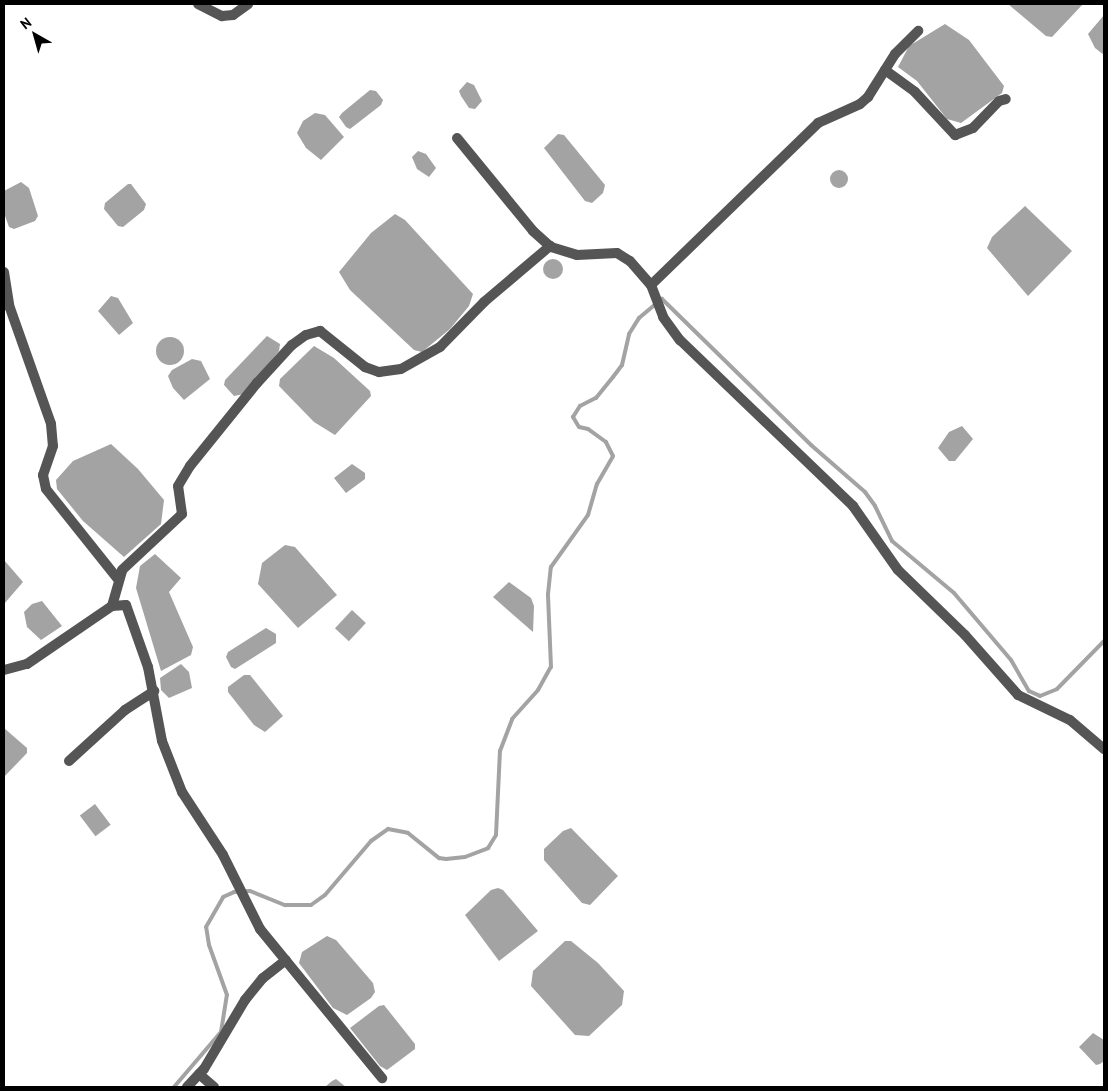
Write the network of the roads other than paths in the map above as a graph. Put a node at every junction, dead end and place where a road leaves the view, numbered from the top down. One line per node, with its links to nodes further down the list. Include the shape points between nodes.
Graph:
1 (198, 4): 2 (street, via 222,16 233,15)
2 (248, 4)
3 (918, 31): 4 (street, via 905,42)
4 (885, 70): 5 (street, via 905,83 955,135 973,128 999,101); 9 (street, via 868,97 860,104 818,123)
5 (1006, 99)
6 (457, 138): 7 (street, via 533,231)
7 (550, 246): 9 (street, via 577,255 617,253 630,261); 10 (street, via 484,302 440,347 401,369 379,372 365,367 320,331 306,335 292,345 250,390 181,479 178,493 183,509 178,520 126,565)
8 (4, 272): 10 (street, via 10,308 51,424 52,446 43,475 46,489)
9 (653, 290): 14 (street, via 670,328 698,360 731,387 853,506 898,570 965,635 1018,695 1070,720)
10 (117, 578): 11 (street)
11 (112, 606): 12 (street, via 27,664); 13 (street, via 126,605)
12 (4, 670)
13 (154, 691): 15 (street, via 125,710); 16 (street, via 162,741 182,792 247,906)
14 (1104, 748)
15 (69, 761)
16 (286, 960): 17 (street, via 263,978 245,1000); 18 (street)
17 (199, 1074): 19 (street); 20 (street)
18 (382, 1078)
19 (187, 1087)
20 (214, 1087)

